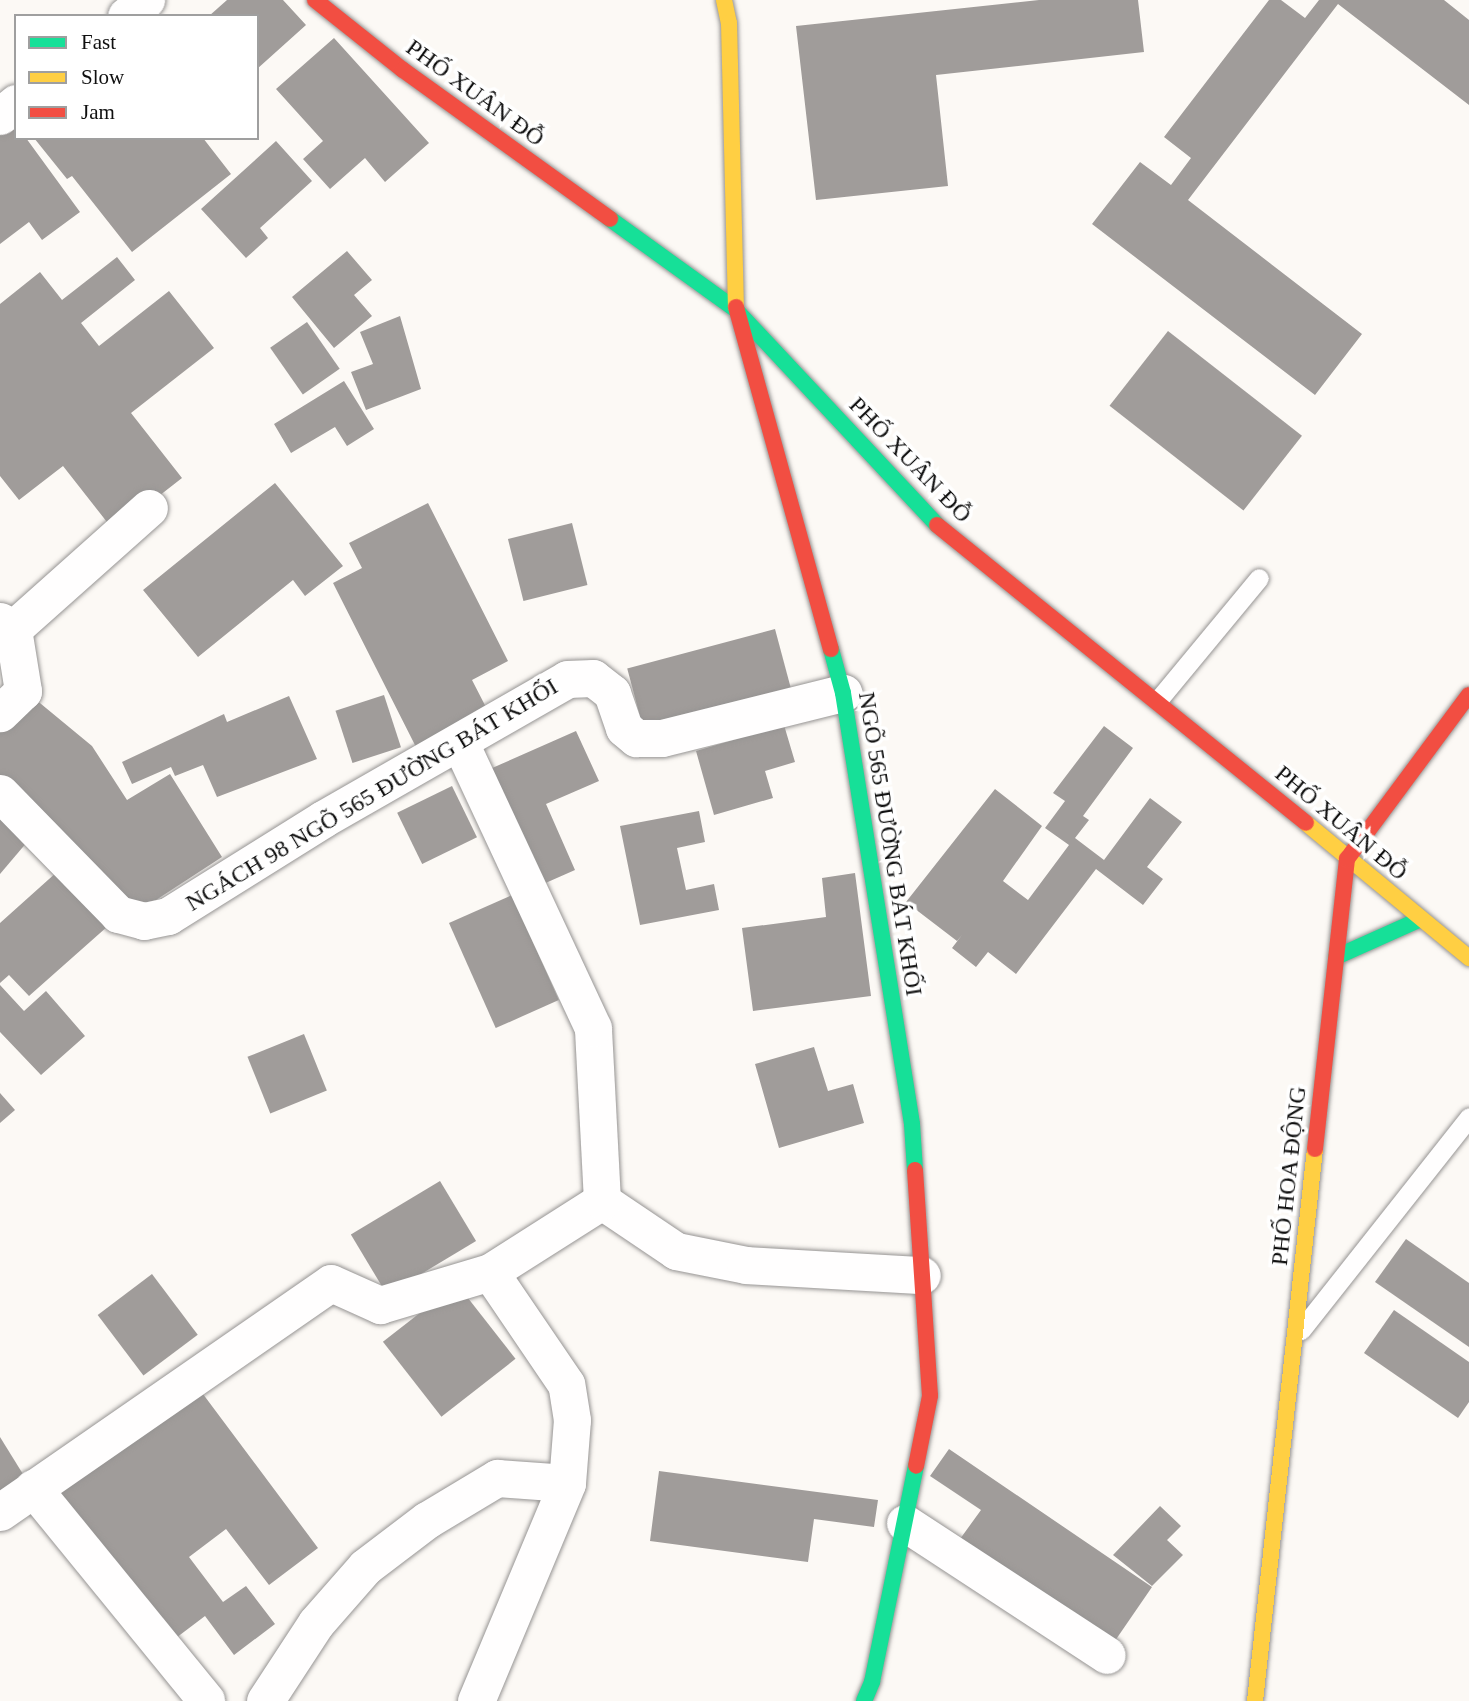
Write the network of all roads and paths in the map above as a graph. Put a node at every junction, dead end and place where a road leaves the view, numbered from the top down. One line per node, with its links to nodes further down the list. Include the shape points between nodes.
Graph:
1 (146, 0): 4 (street)
2 (314, 0): 7 (street, PHỐ XUÂN ĐỖ, via 403,70)
3 (724, 0): 7 (street, NGÕ 565 ĐƯỜNG BÁT KHỐI, via 729,23)
4 (128, 14)
5 (14, 105): 6 (street)
6 (0, 116)
7 (736, 310): 11 (street, NGÕ 565 ĐƯỜNG BÁT KHỐI); 13 (street, PHỐ XUÂN ĐỖ, via 937,525)
8 (149, 508): 10 (street)
9 (1259, 578): 13 (lane)
10 (7, 625): 14 (street, via 23,691)
11 (843, 693): 15 (street, NGÁCH 98 NGÕ 565 ĐƯỜNG BÁT KHỐI, via 662,738 636,738 624,728 612,692 593,678 567,679); 24 (street, NGÕ 565 ĐƯỜNG BÁT KHỐI, via 912,1124)
12 (1469, 695): 17 (street)
13 (1158, 699): 17 (street, PHỐ XUÂN ĐỖ)
14 (0, 712)
15 (460, 743): 16 (street, NGÁCH 98 NGÕ 565 ĐƯỜNG BÁT KHỐI, via 323,819 168,916 144,921 118,914); 22 (street, via 593,1028)
16 (0, 793)
17 (1346, 859): 18 (street, PHỐ XUÂN ĐỖ); 19 (street, PHỐ HOA ĐỘNG)
18 (1421, 919): 19 (street); 20 (street, PHỐ XUÂN ĐỖ)
19 (1336, 957): 25 (street, PHỐ HOA ĐỘNG)
20 (1469, 958)
21 (1469, 1116): 25 (lane)
22 (602, 1201): 23 (street); 24 (street, via 676,1251 746,1265)
23 (490, 1272): 26 (street, via 566,1384 572,1420); 27 (street, via 380,1305 331,1283)
24 (922, 1275): 29 (street, NGÕ 565 ĐƯỜNG BÁT KHỐI, via 930,1396)
25 (1294, 1338): 35 (street, PHỐ HOA ĐỘNG)
26 (567, 1483): 32 (street, via 497,1478 427,1520 365,1567 316,1623); 33 (street)
27 (33, 1488): 28 (street); 31 (street)
28 (0, 1511)
29 (905, 1523): 30 (street); 34 (street, NGÕ 565 ĐƯỜNG BÁT KHỐI, via 872,1682)
30 (1107, 1655)
31 (205, 1700)
32 (265, 1701)
33 (476, 1701)
34 (864, 1701)
35 (1255, 1701)

